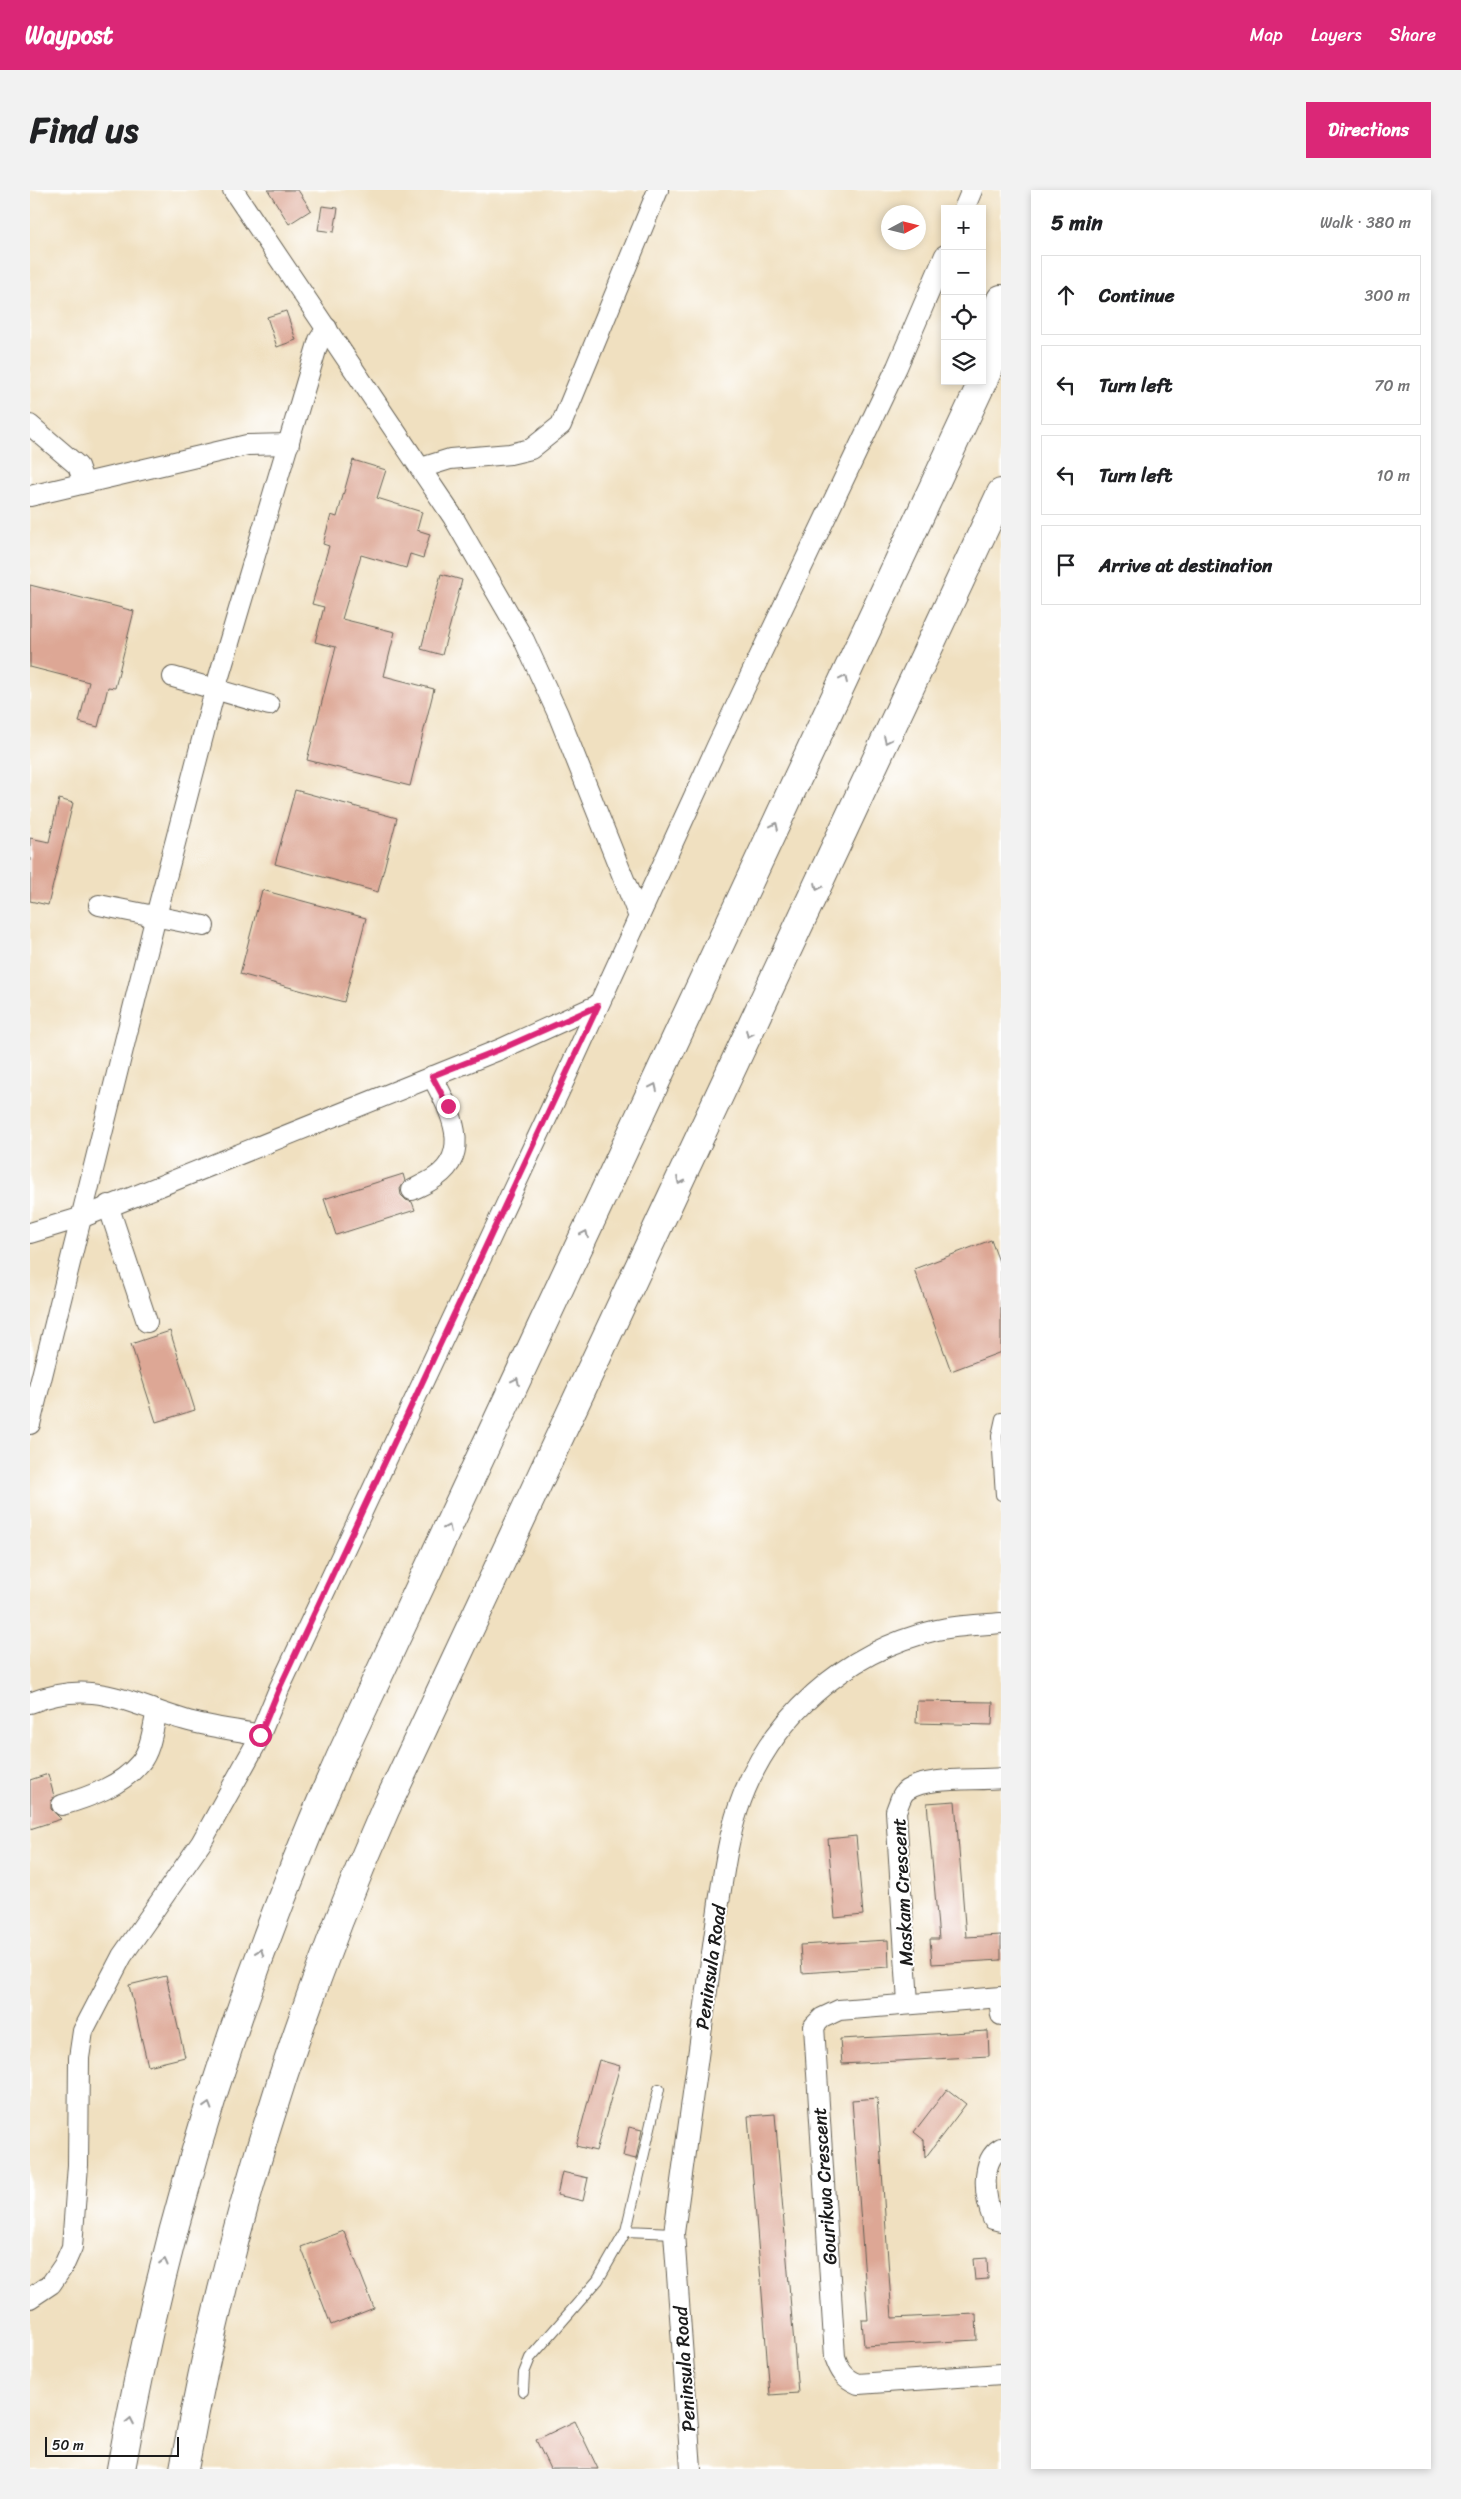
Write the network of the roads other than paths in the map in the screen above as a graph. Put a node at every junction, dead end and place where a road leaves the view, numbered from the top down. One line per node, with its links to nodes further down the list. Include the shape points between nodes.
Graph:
1 (232, 190): 7 (street)
2 (658, 190): 13 (street, via 561,425 531,449 450,459)
3 (972, 190): 4 (street)
4 (966, 205)
5 (941, 265): 25 (street, via 898,367 786,597)
6 (1001, 299): 8 (highway)
7 (327, 328): 12 (street, via 319,340); 13 (street)
8 (985, 340)
9 (1001, 342): 18 (highway)
10 (967, 385): 18 (highway)
11 (30, 425): 14 (street, via 78,466)
12 (289, 444): 14 (street, via 247,446); 20 (street)
13 (421, 468): 25 (street, via 524,640 558,714)
14 (84, 483): 16 (street)
15 (1001, 493): 21 (highway)
16 (30, 496)
17 (1001, 513): 21 (highway)
18 (898, 563): 53 (highway, one-way to 18, via 154,2305 195,2149 244,1995 296,1860 341,1756)
19 (173, 678): 20 (street)
20 (216, 690): 22 (street); 24 (street)
21 (908, 696): 54 (highway, one-way to 54, via 354,1884 300,2027 255,2164 213,2328)
22 (269, 705)
23 (98, 905): 24 (street)
24 (156, 916): 26 (street); 31 (street)
25 (639, 917): 27 (street)
26 (204, 926)
27 (598, 1006): 28 (street); 40 (street)
28 (432, 1076): 29 (street, via 456,1128 456,1148 437,1177); 30 (street)
29 (412, 1190)
30 (108, 1205): 31 (street); 33 (street)
31 (83, 1217): 32 (street); 35 (street)
32 (30, 1233)
33 (147, 1322)
34 (1001, 1418): 36 (lane, via 997,1436)
35 (30, 1424)
36 (1001, 1495)
37 (1001, 1623): 49 (street, Peninsula Road, via 930,1632 860,1659 805,1700 764,1754 738,1809 725,1863)
38 (30, 1703): 39 (street, via 70,1691 102,1693)
39 (157, 1711): 40 (street, via 186,1721); 42 (street, via 141,1762 120,1780 91,1796)
40 (260, 1735): 50 (street, via 200,1843 122,1956 83,2032 79,2058 78,2165 72,2247 51,2284)
41 (1001, 1778): 43 (street, Maskam Crescent, via 923,1784 906,1790 901,1798 896,1811)
42 (62, 1806)
43 (908, 2003): 44 (street, Gourikwa Crescent); 51 (street, Gourikwa Crescent, via 839,2010 814,2026 835,2357 846,2378 858,2384)
44 (1000, 2003)
45 (659, 2089): 48 (lane)
46 (1001, 2148): 47 (street, via 990,2158 986,2169 988,2208 993,2219)
47 (1001, 2221)
48 (626, 2231): 49 (lane); 52 (lane, via 598,2280 530,2358 524,2373)
49 (674, 2233): 55 (street, Peninsula Road)
50 (30, 2298)
51 (1001, 2374)
52 (523, 2391)
53 (121, 2469)
54 (184, 2469)
55 (691, 2469)

